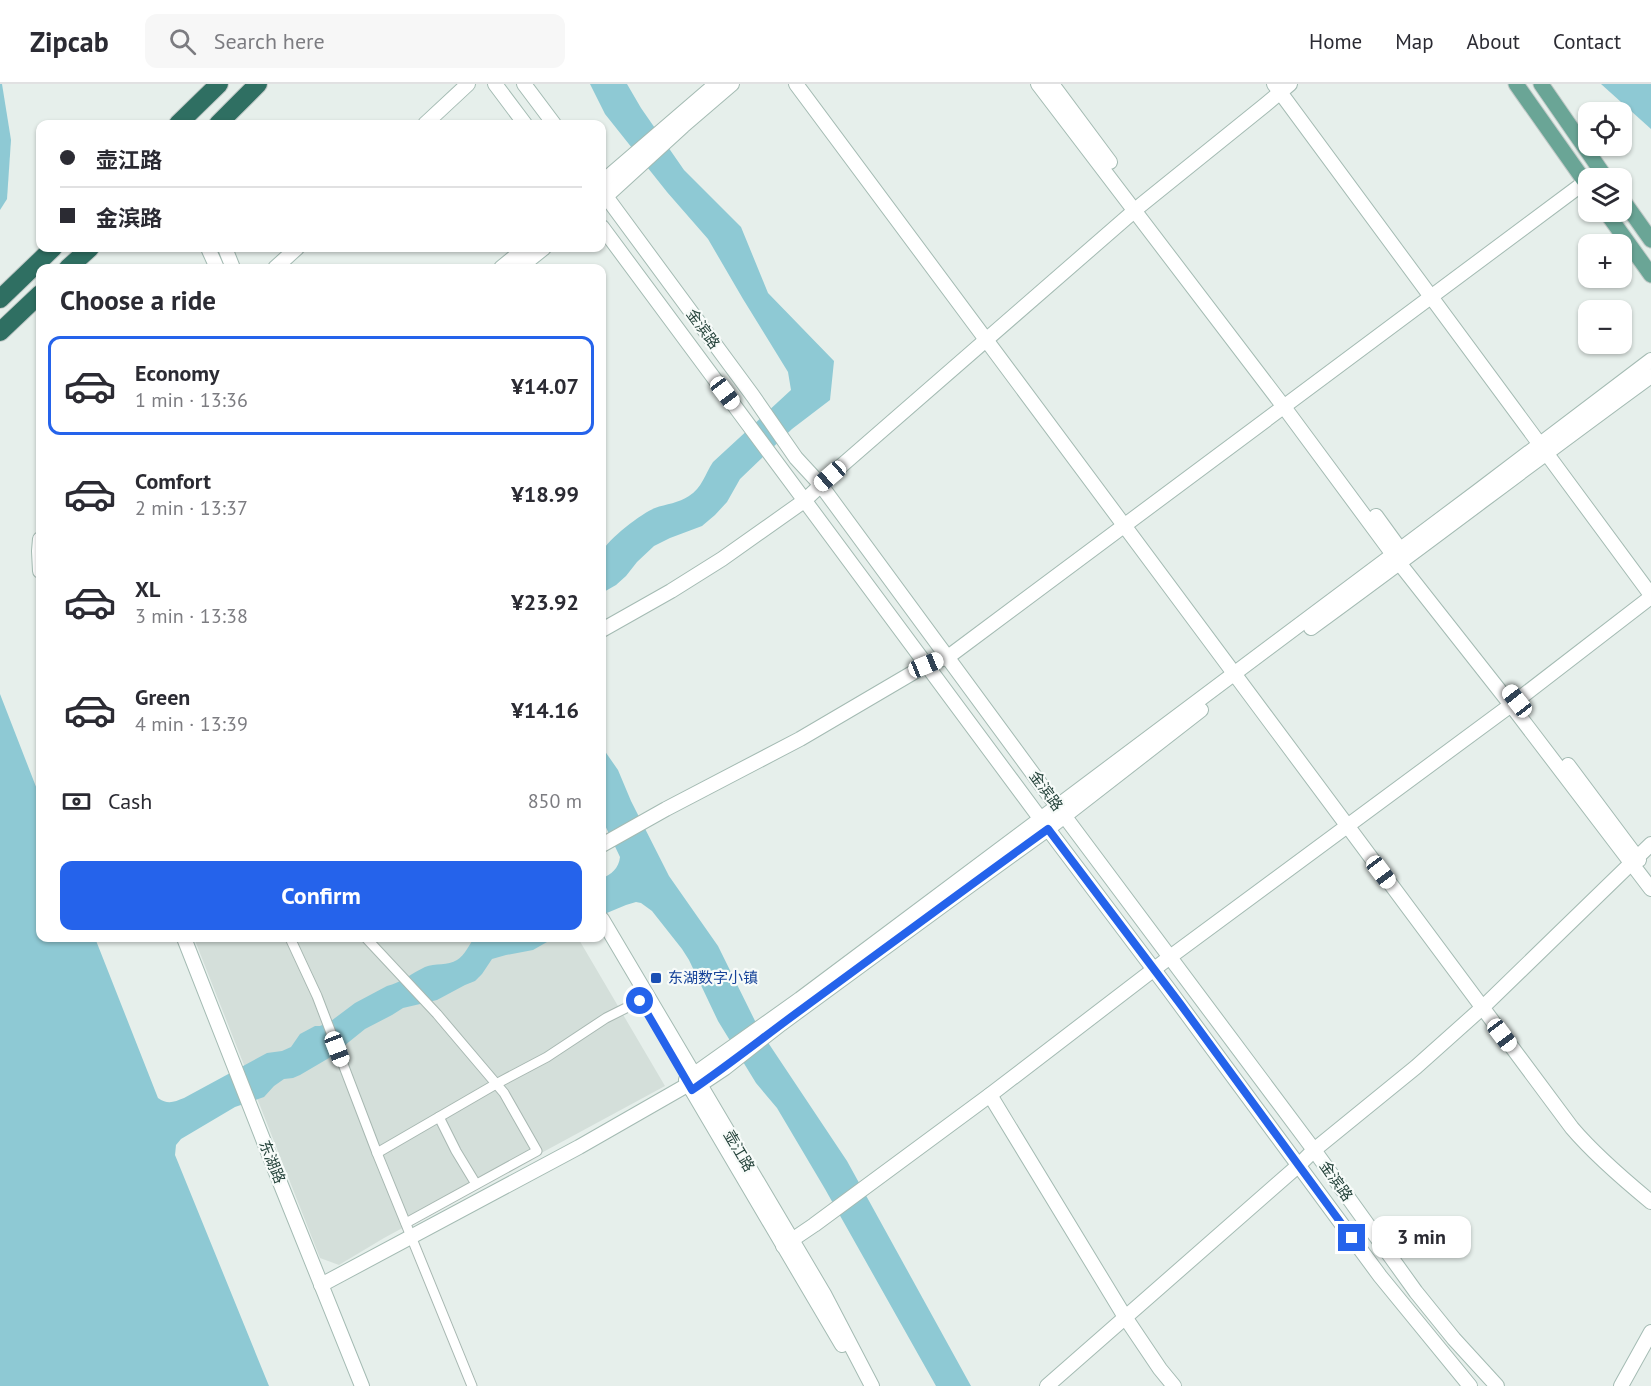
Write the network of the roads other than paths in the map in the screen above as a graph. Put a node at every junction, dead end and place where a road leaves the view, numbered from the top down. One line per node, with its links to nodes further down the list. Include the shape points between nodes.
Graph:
1 (219, 84): 14 (highway)
2 (258, 84): 15 (highway)
3 (468, 84): 16 (street)
4 (495, 84): 17 (street)
5 (524, 84): 18 (street)
6 (716, 84): 19 (street)
7 (732, 84): 19 (street)
8 (796, 84): 48 (street)
9 (1038, 84): 27 (street)
10 (1052, 84): 27 (street)
11 (1516, 84): 22 (main road)
12 (1541, 84): 21 (main road)
13 (1281, 87): 27 (street); 44 (street)
14 (182, 120)
15 (222, 120)
16 (429, 120)
17 (522, 120)
18 (551, 120)
19 (680, 122): 20 (street)
20 (629, 167): 23 (street); 25 (street)
21 (1599, 168)
22 (1578, 171)
23 (606, 180)
24 (1578, 190): 44 (street)
25 (606, 193)
26 (606, 200): 53 (street, 金滨路, via 796,458)
27 (1138, 208): 48 (street); 51 (street)
28 (1632, 214): 31 (main road)
29 (1613, 222): 43 (main road)
30 (606, 233): 54 (street, 金滨路)
31 (1651, 240)
32 (49, 252): 37 (highway)
33 (86, 252): 39 (highway)
34 (293, 252): 40 (street)
35 (520, 252): 41 (street)
36 (539, 252): 42 (street)
37 (36, 264)
38 (36, 264): 46 (highway)
39 (72, 264)
40 (279, 264)
41 (506, 264)
42 (524, 264)
43 (1651, 275)
44 (1430, 297): 51 (street); 52 (street)
45 (36, 298): 47 (highway)
46 (0, 299)
47 (0, 332)
48 (987, 339): 53 (street); 55 (street)
49 (1651, 360): 52 (street)
50 (1651, 376): 52 (street)
51 (1287, 404): 55 (street); 56 (street)
52 (1543, 448): 56 (street); 57 (street)
53 (820, 484): 54 (street); 59 (street, 金滨路)
54 (804, 501): 58 (street, via 722,559); 60 (street, 金滨路)
55 (1125, 526): 59 (street); 61 (street)
56 (1400, 556): 61 (street); 62 (street)
57 (1651, 596): 62 (street)
58 (606, 628)
59 (948, 657): 60 (street); 63 (street, 金滨路)
60 (926, 665): 64 (street, 金滨路); 66 (street, via 800,739)
61 (1237, 677): 63 (street); 65 (street)
62 (1514, 703): 65 (street); 68 (street)
63 (1061, 811): 64 (street); 76 (street, 金滨路)
64 (1045, 824): 77 (street, 金滨路); 80 (street)
65 (1346, 826): 76 (street); 79 (street)
66 (606, 843)
67 (1651, 844): 68 (street)
68 (1634, 860): 69 (street); 70 (street); 79 (street)
69 (1651, 876)
70 (1651, 889)
71 (606, 927): 80 (street, 壶江路)
72 (186, 942): 96 (street, 东湖路)
73 (292, 942): 87 (street, via 317,996)
74 (370, 942): 81 (street)
75 (606, 942): 78 (street, 壶江路)
76 (1170, 957): 77 (street); 83 (street, 金滨路)
77 (1154, 969): 82 (street); 85 (street, 金滨路)
78 (640, 1001): 80 (street, 壶江路); 81 (street)
79 (1482, 1008): 86 (street); 92 (street, via 1582,1140)
80 (692, 1083): 94 (street); 95 (street, 壶江路)
81 (496, 1084): 84 (street); 89 (street, via 537,1151)
82 (990, 1095): 95 (street); 97 (street)
83 (1286, 1112): 85 (street); 86 (street, 金滨路)
84 (438, 1117): 87 (street); 89 (street)
85 (1270, 1125): 88 (street, 金滨路)
86 (1314, 1150): 88 (street); 90 (street, 金滨路)
87 (377, 1153): 93 (street)
88 (1299, 1165): 91 (street, 金滨路); 97 (street)
89 (476, 1184): 93 (street)
90 (1341, 1188): 91 (street); 106 (street, 金滨路, via 1416,1292)
91 (1324, 1200): 99 (street, 金滨路)
92 (1651, 1202)
93 (406, 1223): 94 (street)
94 (411, 1237): 96 (street); 101 (street)
95 (788, 1243): 102 (street, 壶江路); 103 (street, 壶江路, via 824,1294)
96 (321, 1285): 100 (street, 东湖路)
97 (1125, 1317): 104 (street); 105 (street)
98 (1651, 1332): 107 (street)
99 (1467, 1385)
100 (362, 1386)
101 (472, 1386)
102 (863, 1386)
103 (873, 1386)
104 (1047, 1386)
105 (1174, 1386)
106 (1497, 1386)
107 (1621, 1386)

